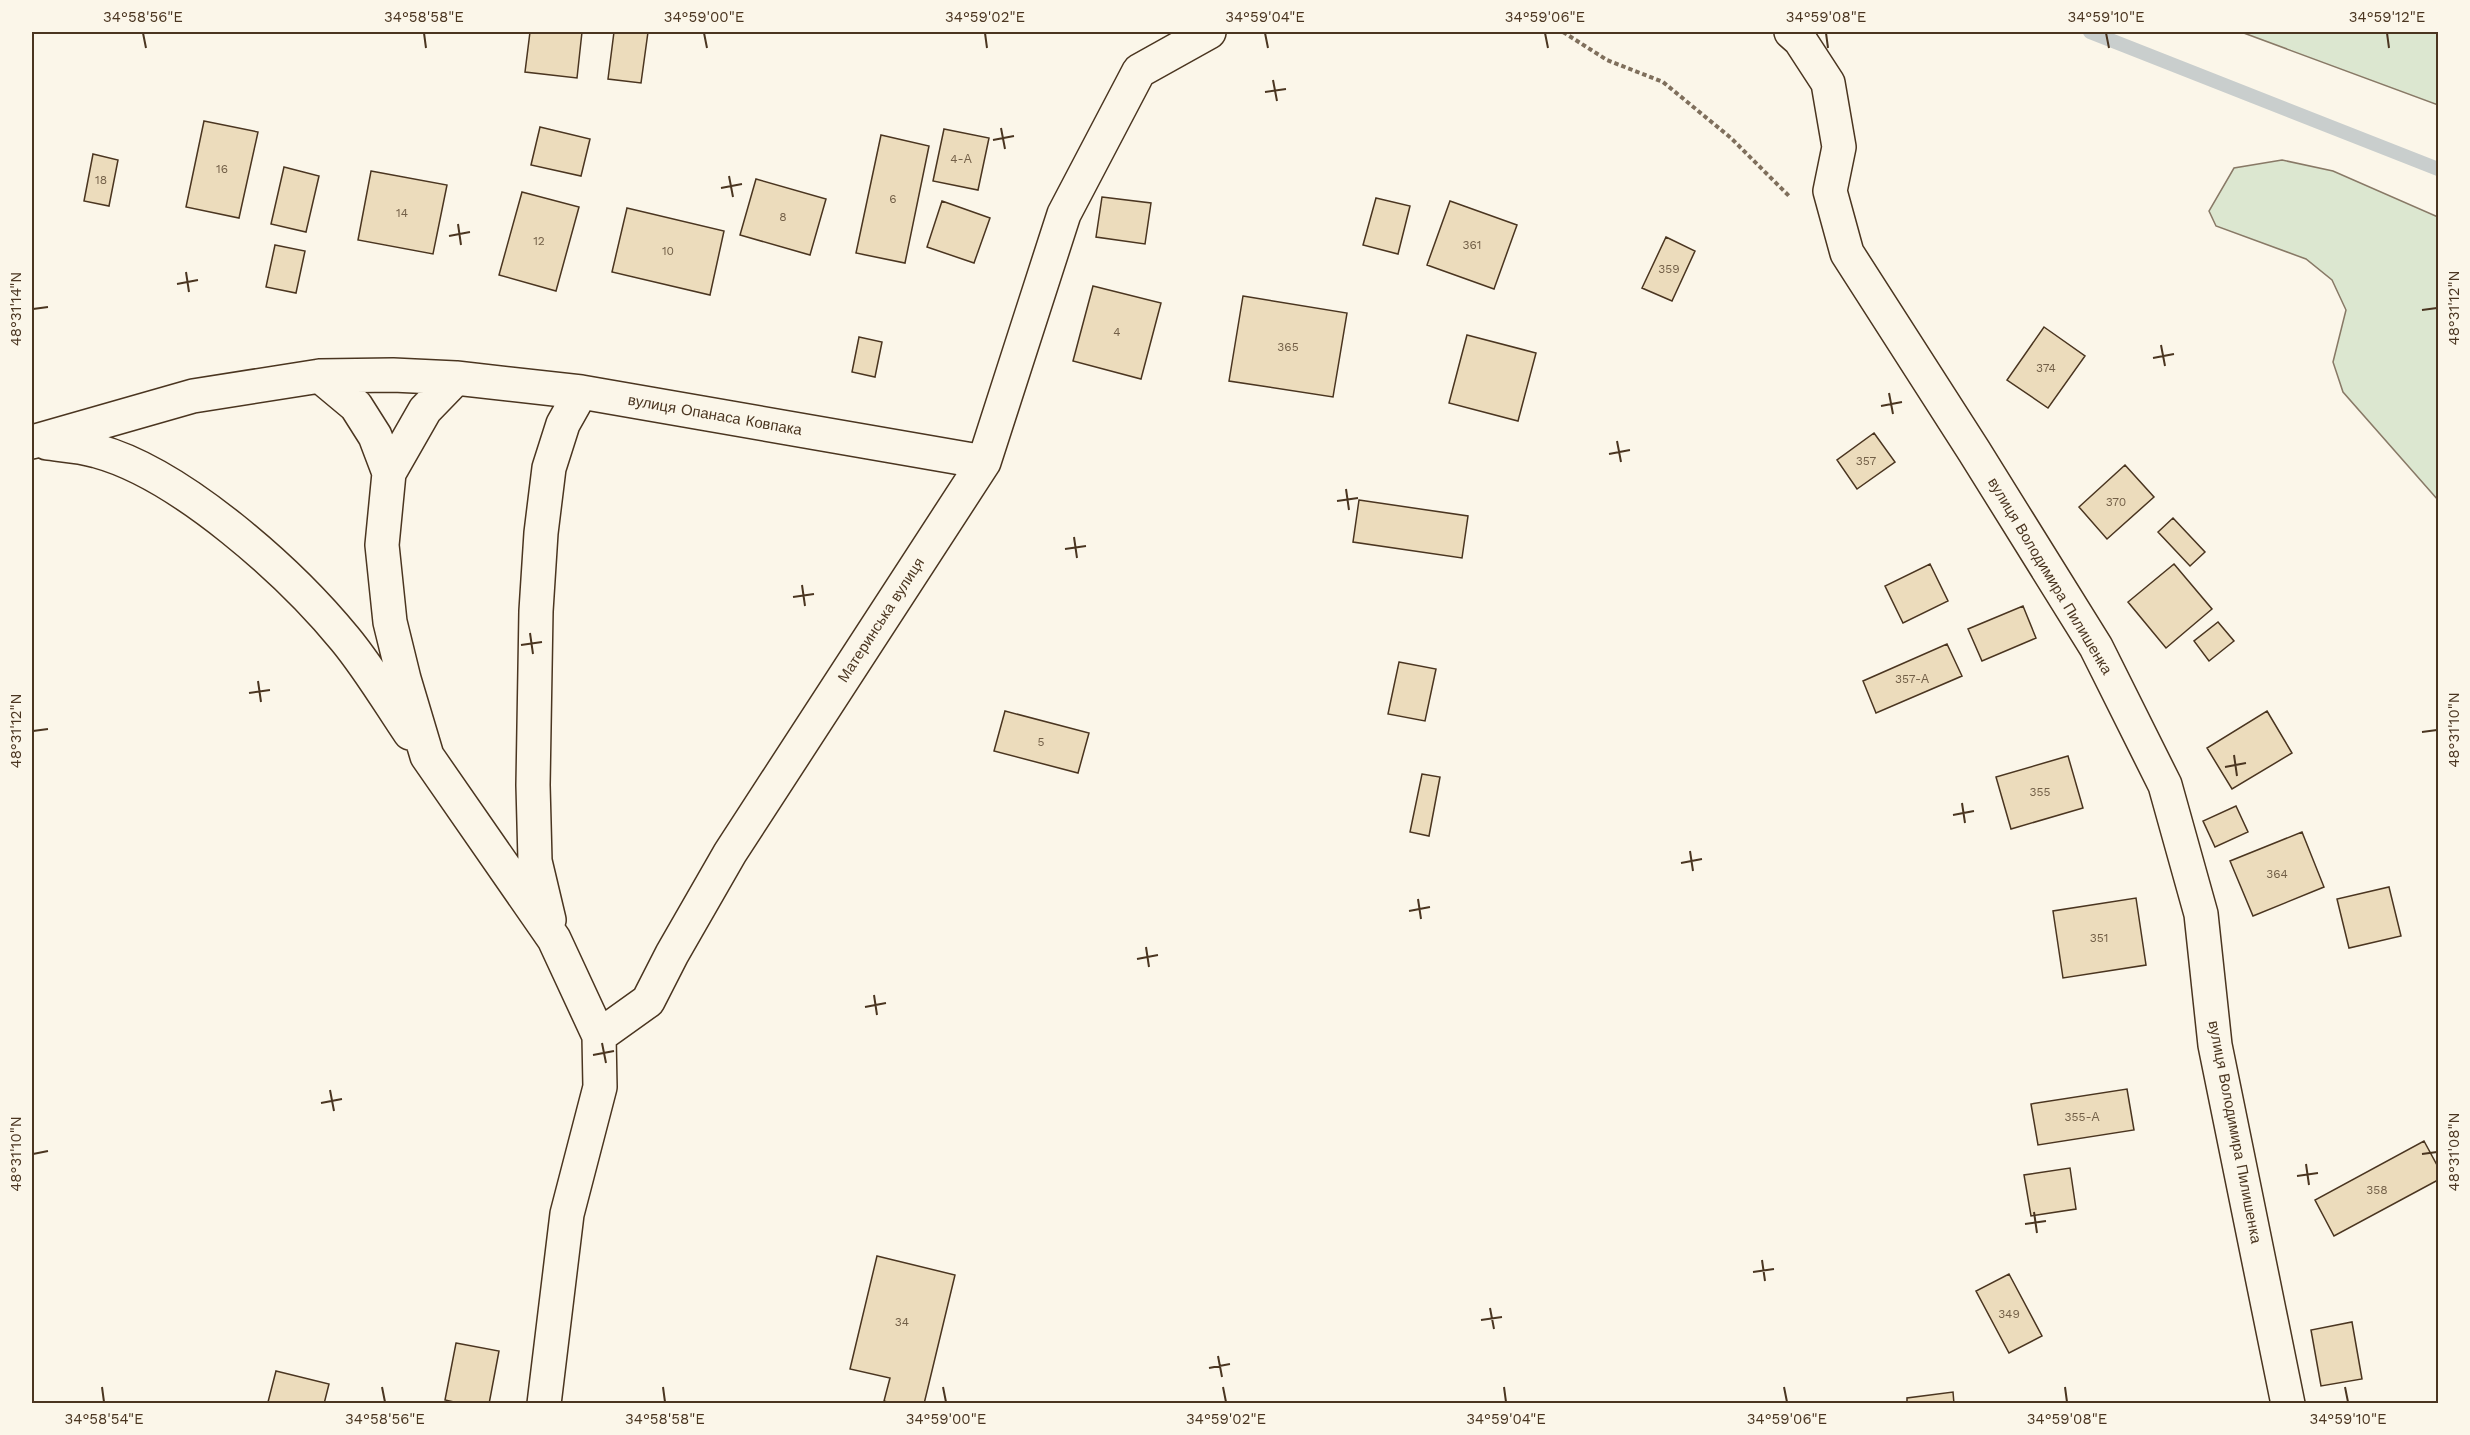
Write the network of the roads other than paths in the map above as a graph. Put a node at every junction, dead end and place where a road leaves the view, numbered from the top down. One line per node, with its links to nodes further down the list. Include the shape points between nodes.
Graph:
1 (1209, 32): 7 (street, via 1139,71 1064,214)
2 (1791, 32): 13 (street, вулиця Володимира Пилишенка, via 1828,83 1839,147 1830,191 1847,253 2096,647 2165,785 2200,915 2216,1045)
3 (320, 376): 4 (street, вулиця Опанаса Ковпака); 6 (street, вулиця Опанаса Ковпака, via 193,396); 8 (street, via 356,406 375,436)
4 (456, 378): 5 (street, вулиця Опанаса Ковпака); 8 (street, via 425,410)
5 (581, 392): 7 (street, вулиця Опанаса Ковпака); 10 (street, via 562,424 549,468 536,611 535,861)
6 (35, 442): 9 (street, via 96,451 139,467 210,511 284,574 345,639)
7 (984, 462): 11 (street, Материнська вулиця, via 730,853 648,1001)
8 (389, 473): 9 (street, via 382,544 390,622)
9 (427, 756): 10 (street)
10 (554, 939): 11 (street)
11 (599, 1036): 12 (street, via 600,1087 567,1214)
12 (544, 1404)
13 (2288, 1404)

